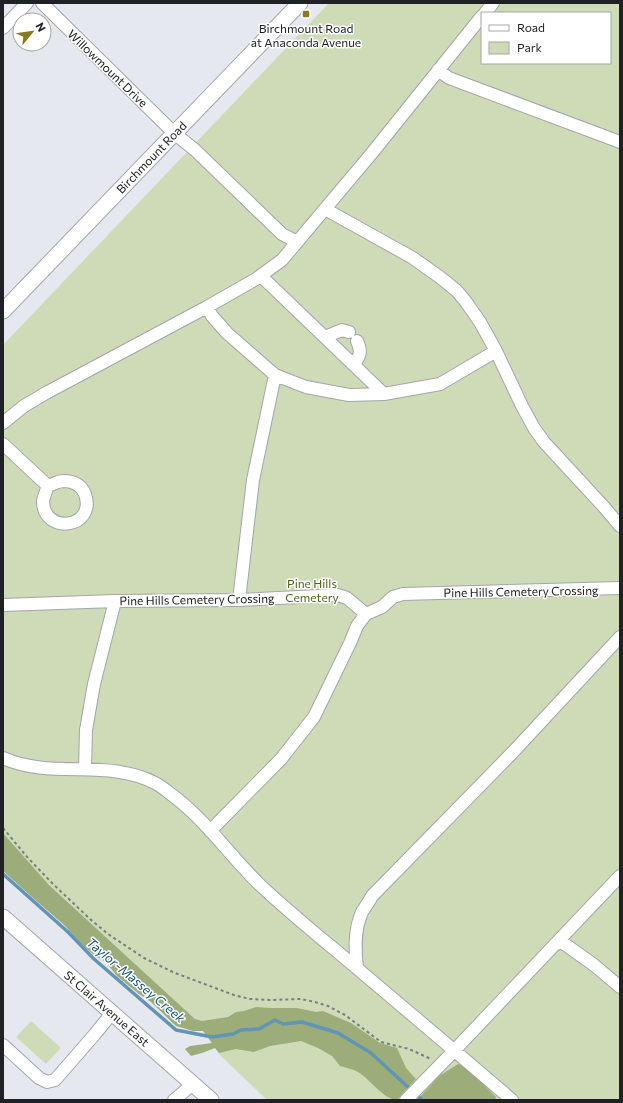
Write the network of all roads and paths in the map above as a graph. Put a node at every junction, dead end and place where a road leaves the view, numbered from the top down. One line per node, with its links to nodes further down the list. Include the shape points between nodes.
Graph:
1 (27, 3): 7 (street)
2 (42, 3): 9 (street, Willowmount Drive)
3 (300, 3): 9 (main road, Birchmount Road)
4 (493, 3): 5 (street)
5 (485, 12)
6 (481, 17): 8 (street)
7 (3, 28)
8 (438, 70): 10 (street, via 449,78); 11 (street)
9 (174, 133): 12 (street, Willowmount Drive, via 282,234); 15 (main road, Birchmount Road)
10 (620, 142)
11 (325, 209): 12 (street); 19 (street, via 413,258 457,291 480,322)
12 (297, 242): 13 (street, via 282,260)
13 (261, 276): 14 (street); 17 (street)
14 (207, 307): 21 (street, via 227,333); 23 (street, via 63,383 24,406)
15 (3, 311)
16 (349, 332): 17 (street, via 342,330)
17 (325, 337): 20 (street)
18 (357, 341): 20 (street, via 360,354)
19 (496, 351): 22 (street, via 440,384); 26 (street, via 534,428)
20 (354, 365): 22 (street)
21 (275, 375): 22 (street, via 306,387 349,395); 28 (street, via 253,480)
22 (384, 394)
23 (3, 423)
24 (3, 444): 25 (street)
25 (48, 486)
26 (620, 526)
27 (620, 588): 31 (street, Pine Hills Cemetery Crossing, via 403,594 393,597 382,607)
28 (239, 600): 29 (street, Pine Hills Cemetery Crossing); 31 (street, Pine Hills Cemetery Crossing, via 338,595 347,598)
29 (115, 601): 30 (street, Pine Hills Cemetery Crossing); 34 (street, via 94,684 86,730)
30 (3, 604)
31 (366, 614): 36 (street, via 357,626 314,717 281,760)
32 (620, 637): 40 (street, via 513,752 372,896 362,913 356,934)
33 (3, 758): 34 (street, via 39,768)
34 (84, 769): 36 (street, via 138,776 157,784 188,808)
35 (3, 828): 45 (path, via 28,858 90,919 144,958 175,973 250,999 301,999 328,1006 345,1015 381,1042 422,1054)
36 (210, 830): 40 (street, via 260,884)
37 (620, 876): 39 (street)
38 (3, 917): 42 (main road, St Clair Avenue East)
39 (559, 940): 41 (street); 44 (street)
40 (357, 968): 44 (street)
41 (620, 987)
42 (112, 1013): 43 (street, via 55,1080 46,1082 39,1078); 46 (main road, St Clair Avenue East)
43 (3, 1045)
44 (454, 1051): 45 (street); 50 (street)
45 (440, 1066): 49 (street)
46 (193, 1084): 47 (street); 48 (main road, St Clair Avenue East)
47 (174, 1100)
48 (211, 1100)
49 (406, 1100)
50 (512, 1100)

